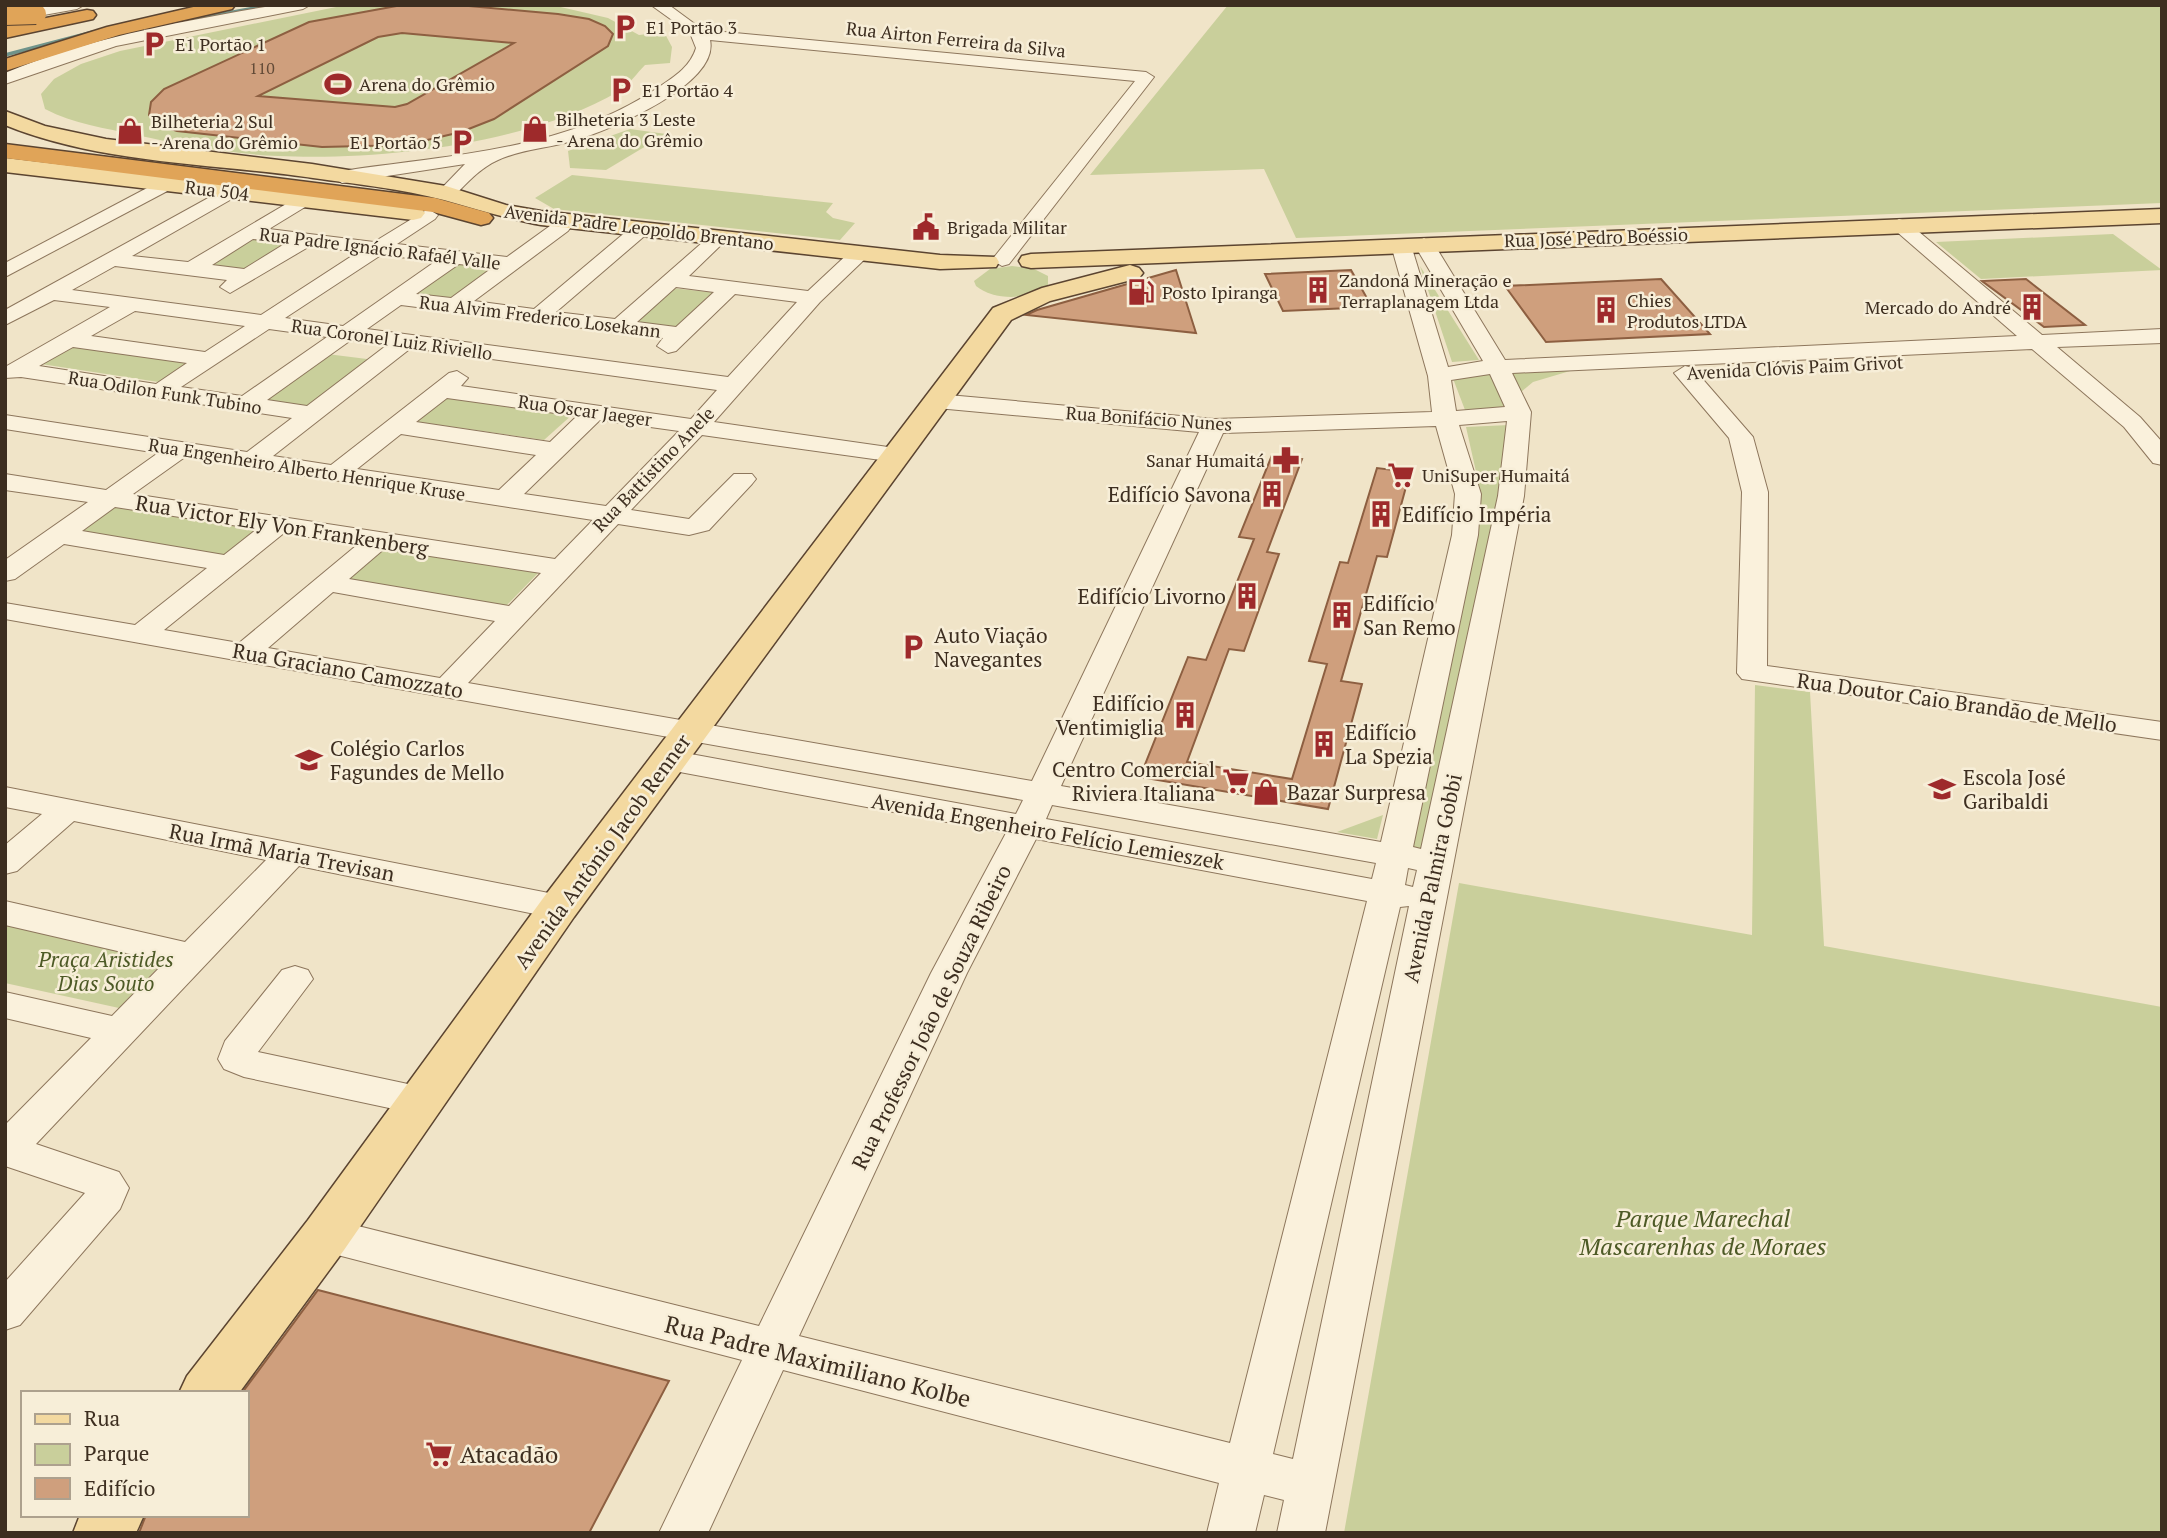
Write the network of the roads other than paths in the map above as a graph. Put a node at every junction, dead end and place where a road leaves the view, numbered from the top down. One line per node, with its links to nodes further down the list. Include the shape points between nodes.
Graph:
1 (77, 5): 7 (street)
2 (180, 5): 9 (highway)
3 (226, 5): 12 (highway, via 150,21)
4 (303, 5): 11 (street)
5 (658, 5): 10 (street)
6 (101, 9): 7 (highway, bridge); 8 (highway)
7 (5, 17)
8 (5, 32)
9 (5, 40)
10 (703, 42): 17 (street, via 703,60 692,71 631,111 600,127); 42 (street, Rua Airton Ferreira da Silva, via 763,40 1146,77)
11 (95, 48): 13 (street); 14 (street, via 46,68)
12 (5, 65)
13 (5, 79)
14 (5, 94)
15 (8, 123): 20 (main road, Avenida Padre Leopoldo Brentano, via 106,146); 23 (highway, via 80,150)
16 (5, 151): 23 (highway)
17 (499, 153): 20 (street); 25 (street, via 476,164)
18 (5, 157): 21 (main road)
19 (5, 165): 22 (main road, Rua 504)
20 (342, 177): 23 (main road); 25 (main road, Avenida Padre Leopoldo Brentano)
21 (206, 181): 22 (main road); 23 (main road)
22 (166, 184): 24 (main road, Rua 504); 46 (street)
23 (304, 189): 24 (main road, Rua 504); 26 (main road, Rua 504); 28 (highway, via 435,205); 32 (street)
24 (230, 192): 41 (street)
25 (446, 193): 29 (main road, Avenida Padre Leopoldo Brentano)
26 (428, 215): 28 (main road, Avenida Padre Leopoldo Brentano); 36 (street)
27 (2162, 216): 31 (main road, Rua José Pedro Boéssio)
28 (481, 218): 29 (main road, Avenida Padre Leopoldo Brentano)
29 (544, 223): 33 (main road, Avenida Padre Leopoldo Brentano); 44 (street)
30 (2162, 226): 31 (main road, Rua José Pedro Boéssio)
31 (1905, 230): 37 (main road, Rua José Pedro Boéssio); 66 (street)
32 (250, 233): 34 (street, Rua Padre Ignácio Rafaél Valle); 45 (street)
33 (637, 233): 35 (main road, Avenida Padre Leopoldo Brentano); 38 (main road, Avenida Padre Leopoldo Brentano); 57 (street)
34 (307, 239): 36 (street, Rua Padre Ignácio Rafaél Valle); 47 (street)
35 (710, 246): 38 (main road, Avenida Padre Leopoldo Brentano); 48 (street)
36 (378, 248): 39 (street, Rua Padre Ignácio Rafaél Valle); 59 (street)
37 (1416, 250): 43 (main road, Rua José Pedro Boéssio); 51 (main road, Rua José Pedro Boéssio, via 1172,266); 70 (street); 74 (street, Avenida Palmira Gobbi)
38 (808, 253): 40 (main road, Avenida Padre Leopoldo Brentano)
39 (455, 257): 44 (street, Rua Padre Ignácio Rafaél Valle); 52 (street)
40 (854, 258): 42 (main road, Avenida Padre Leopoldo Brentano); 42 (main road, Avenida Padre Leopoldo Brentano, via 960,282 966,271); 53 (street, Rua Battistino Anele)
41 (111, 259): 45 (street); 50 (street)
42 (995, 261): 43 (main road, Avenida Padre Leopoldo Brentano)
43 (1031, 261): 51 (main road, via 1061,275 1062,281)
44 (510, 264): 55 (street)
45 (192, 269): 47 (street)
46 (5, 271)
47 (248, 276): 56 (street)
48 (672, 280): 49 (street); 60 (street)
49 (731, 288): 53 (street); 62 (street)
50 (51, 293): 54 (street, Rua Coronel Luiz Riviello); 58 (street)
51 (1045, 295): 78 (main road, Avenida Antônio Jacob Renner, via 994,304)
52 (398, 298): 55 (street, Rua Alvim Frederico Losekann); 61 (street)
53 (813, 298): 75 (street, Rua Battistino Anele)
54 (131, 304): 56 (street, Rua Coronel Luiz Riviello); 64 (street)
55 (455, 305): 57 (street, Rua Alvim Frederico Losekann)
56 (191, 312): 59 (street, Rua Coronel Luiz Riviello)
57 (538, 316): 60 (street, Rua Alvim Frederico Losekann)
58 (5, 320)
59 (266, 322): 61 (street, Rua Coronel Luiz Riviello); 69 (street)
60 (620, 326): 62 (street, Rua Alvim Frederico Losekann)
61 (349, 333): 65 (street, Rua Coronel Luiz Riviello); 79 (street)
62 (682, 334): 71 (street)
63 (2162, 337): 66 (street, Avenida Clóvis Paim Grivot)
64 (69, 340): 69 (street); 73 (street)
65 (406, 341): 68 (street, Rua Coronel Luiz Riviello); 82 (street)
66 (2045, 349): 67 (street, Avenida Clóvis Paim Grivot); 70 (street, Avenida Clóvis Paim Grivot); 72 (street, Avenida Clóvis Paim Grivot); 91 (street, via 2132,422)
67 (2162, 350)
68 (491, 352): 71 (street, Rua Coronel Luiz Riviello); 76 (street)
69 (208, 359): 77 (street)
70 (1498, 367): 74 (street, Avenida Clóvis Paim Grivot); 81 (street)
71 (640, 372): 75 (street, Rua Coronel Luiz Riviello)
72 (1685, 373): 81 (street, Avenida Clóvis Paim Grivot, via 1548,382 1535,386); 111 (street, Rua Doutor Caio Brandão de Mello, via 1741,438 1755,492 1752,673)
73 (11, 374): 77 (street, Rua Odilon Funk Tubino)
74 (1439, 376): 83 (street, Avenida Palmira Gobbi)
75 (733, 385): 87 (street, Rua Battistino Anele)
76 (442, 390): 80 (street, Rua Oscar Jaeger); 85 (street)
77 (160, 391): 79 (street, Rua Odilon Funk Tubino)
78 (937, 401): 86 (street, Rua Bonifácio Nunes); 90 (main road, Avenida Antônio Jacob Renner)
79 (245, 405): 82 (street, Rua Odilon Funk Tubino)
80 (595, 412): 87 (street, Rua Oscar Jaeger); 89 (street)
81 (1519, 412): 83 (street); 120 (street, Avenida Palmira Gobbi, via 1511,496)
82 (313, 414): 92 (street)
83 (1445, 417): 86 (street, Rua Bonifácio Nunes); 119 (street, Avenida Palmira Gobbi, via 1468,494 1465,535)
84 (5, 422): 88 (street, Rua Engenheiro Alberto Henrique Kruse)
85 (396, 426): 89 (street); 93 (street)
86 (1214, 426): 113 (street, Rua Professor João de Souza Ribeiro)
87 (696, 427): 90 (street, Rua Oscar Jaeger); 98 (street, Rua Battistino Anele)
88 (180, 449): 92 (street, Rua Engenheiro Alberto Henrique Kruse); 96 (street)
89 (555, 450): 97 (street)
90 (895, 455): 112 (main road, Avenida Antônio Jacob Renner)
91 (2162, 458)
92 (252, 460): 93 (street, Rua Engenheiro Alberto Henrique Kruse)
93 (335, 474): 97 (street, Rua Engenheiro Alberto Henrique Kruse)
94 (743, 479): 98 (street, Rua Engenheiro Alberto Henrique Kruse, via 697,526)
95 (12, 488): 96 (street, Rua Victor Ely Von Frankenberg)
96 (111, 499): 99 (street, Rua Victor Ely Von Frankenberg); 100 (street)
97 (504, 499): 98 (street, Rua Engenheiro Alberto Henrique Kruse)
98 (608, 515): 103 (street, Rua Battistino Anele)
99 (278, 525): 101 (street, Rua Victor Ely Von Frankenberg); 102 (street)
100 (60, 535): 102 (street); 104 (street)
101 (378, 540): 103 (street, Rua Victor Ely Von Frankenberg); 105 (street)
102 (230, 564): 108 (street)
103 (558, 568): 107 (street, Rua Battistino Anele)
104 (5, 573)
105 (327, 583): 107 (street); 109 (street)
106 (5, 611): 108 (street, Rua Graciano Camozzato)
107 (516, 616): 110 (street, Rua Battistino Anele)
108 (142, 635): 109 (street, Rua Graciano Camozzato)
109 (246, 652): 110 (street, Rua Graciano Camozzato)
110 (447, 687): 112 (street, Rua Graciano Camozzato)
111 (2162, 732)
112 (680, 745): 113 (street, Avenida Engenheiro Felício Lemieszek); 116 (street, Avenida Engenheiro Felício Lemieszek); 121 (main road, Avenida Antônio Jacob Renner)
113 (1042, 792): 116 (street, Rua Professor João de Souza Ribeiro); 119 (street, Avenida Engenheiro Felício Lemieszek)
114 (5, 797): 115 (street, Rua Irmã Maria Trevisan)
115 (68, 810): 117 (street, Rua Irmã Maria Trevisan); 118 (street)
116 (1026, 827): 119 (street, Avenida Engenheiro Felício Lemieszek); 131 (street, Rua Professor João de Souza Ribeiro, via 949,973)
117 (291, 854): 121 (street, Rua Irmã Maria Trevisan); 123 (street)
118 (5, 863)
119 (1389, 874): 120 (street, Avenida Engenheiro Felício Lemieszek); 133 (street, Avenida Palmira Gobbi)
120 (1431, 881): 134 (street, Avenida Palmira Gobbi)
121 (559, 907): 127 (main road, Avenida Antônio Jacob Renner)
122 (5, 913): 123 (street)
123 (192, 956): 126 (street)
124 (295, 979): 127 (street, via 238,1051 237,1059)
125 (5, 1005): 126 (street)
126 (118, 1031): 128 (street)
127 (422, 1100): 129 (main road, Avenida Antônio Jacob Renner)
128 (6, 1150): 130 (street, via 109,1188)
129 (326, 1235): 131 (street, Rua Padre Maximiliano Kolbe); 132 (main road, Avenida Antônio Jacob Renner)
130 (5, 1312)
131 (771, 1349): 133 (street, Rua Padre Maximiliano Kolbe); 137 (street, Rua Professor João de Souza Ribeiro)
132 (209, 1391)
133 (1246, 1469): 134 (street, Rua Padre Maximiliano Kolbe); 138 (street, Avenida Palmira Gobbi)
134 (1311, 1485): 139 (street, Avenida Palmira Gobbi)
135 (114, 1517): 136 (main road)
136 (102, 1533)
137 (683, 1533)
138 (1231, 1533)
139 (1301, 1533)

